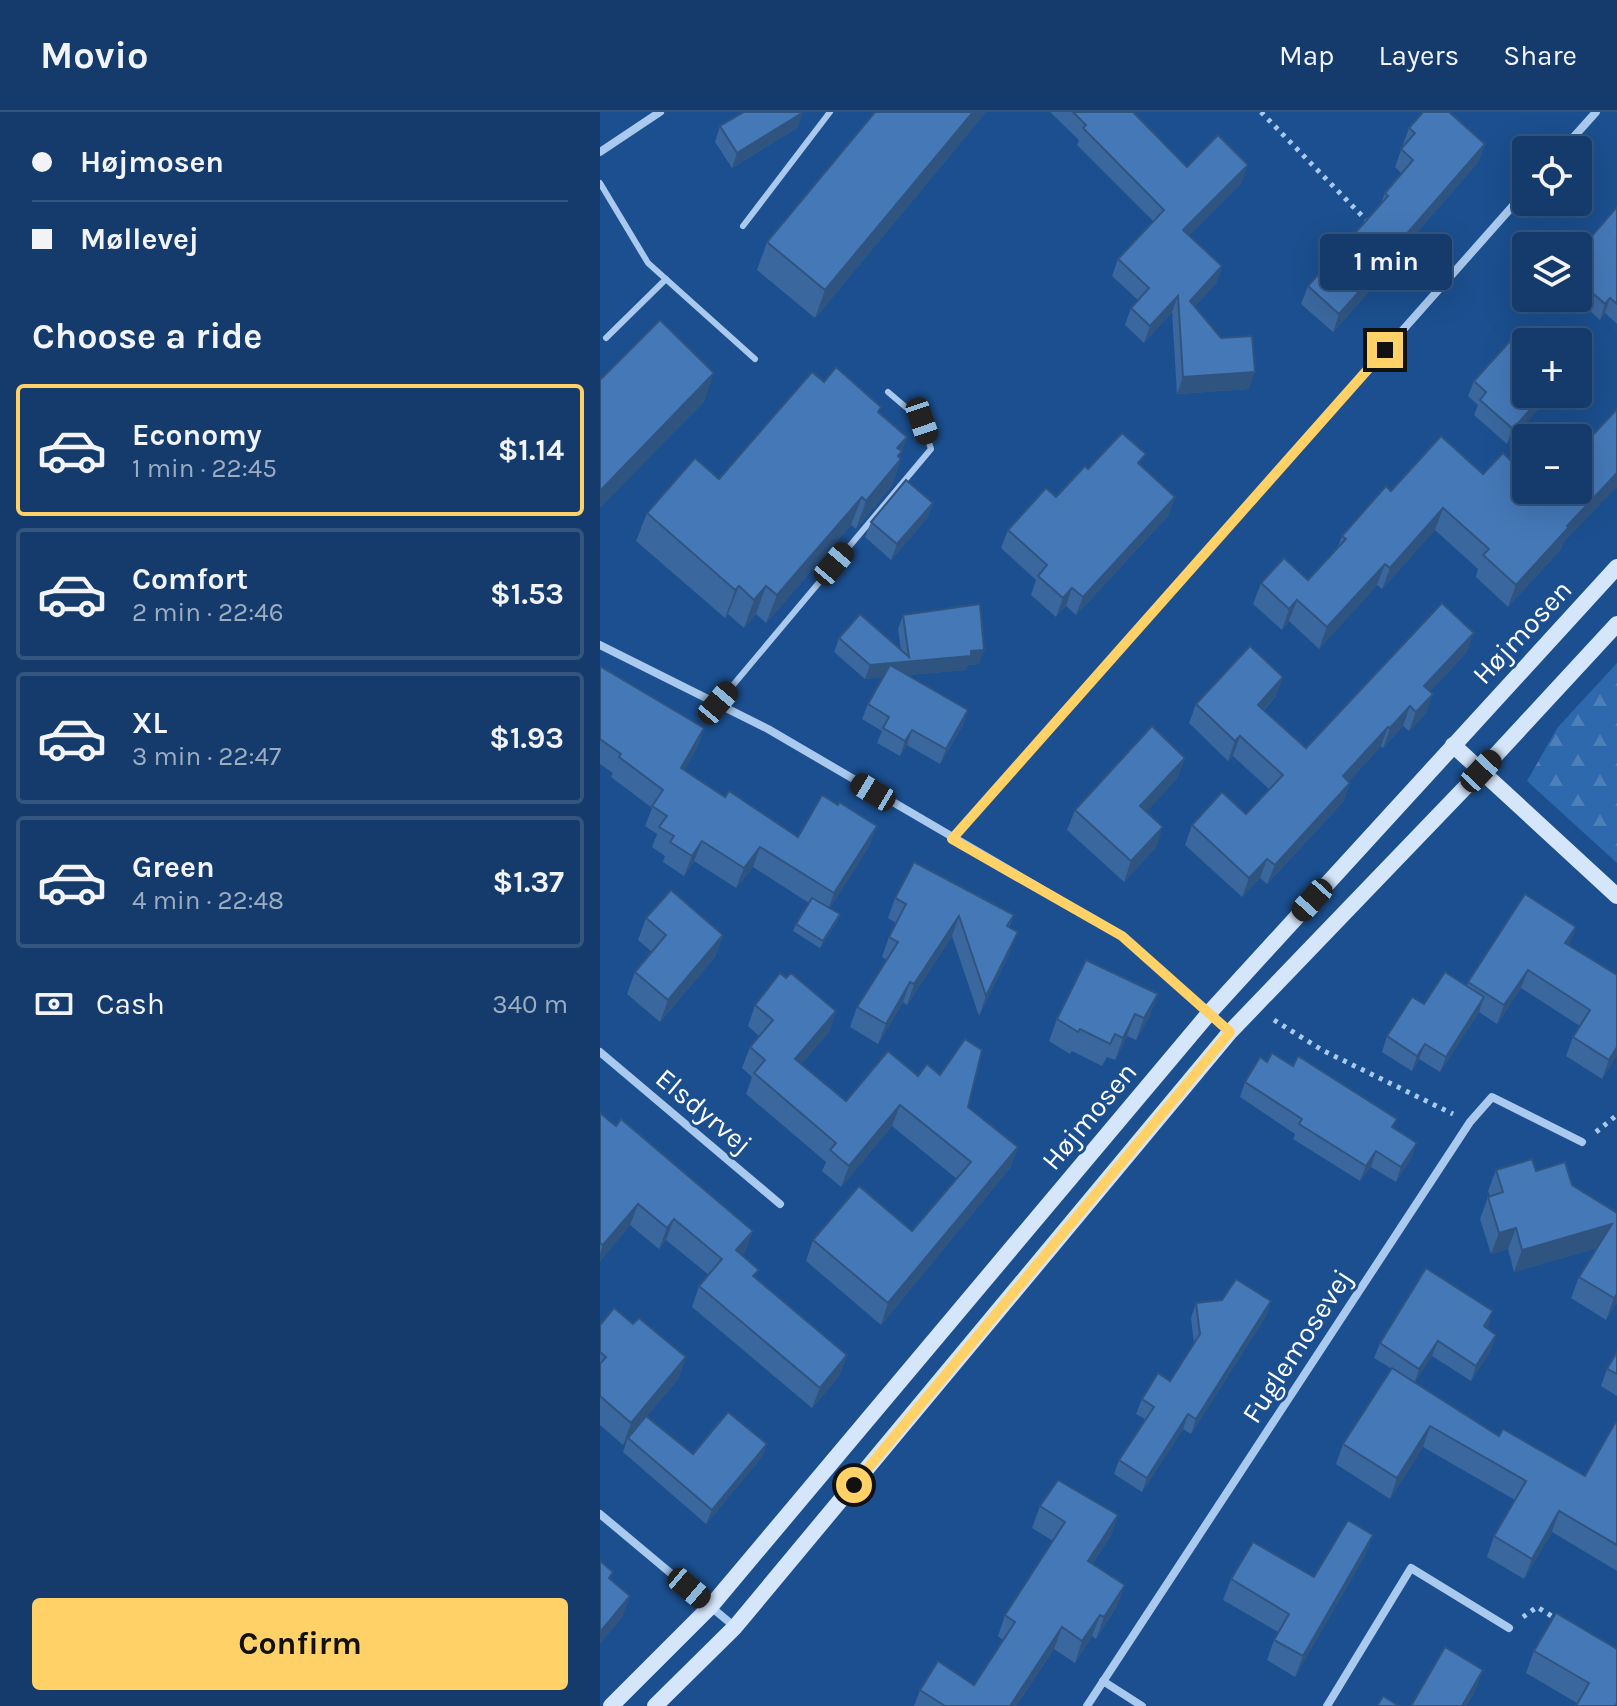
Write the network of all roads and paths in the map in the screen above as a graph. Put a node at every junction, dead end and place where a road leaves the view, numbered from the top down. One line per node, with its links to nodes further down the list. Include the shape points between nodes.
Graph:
1 (660, 112): 6 (street)
2 (830, 112): 10 (lane)
3 (1261, 112): 9 (path)
4 (1596, 112): 5 (street)
5 (1575, 136)
6 (600, 152)
7 (600, 183): 12 (lane, via 648,263)
8 (1512, 207): 13 (street)
9 (1371, 225)
10 (743, 226)
11 (1393, 247): 13 (path)
12 (666, 279): 14 (lane); 15 (lane)
13 (1436, 292): 23 (street)
14 (606, 338)
15 (755, 359)
16 (888, 392): 20 (lane, via 922,421 931,449)
17 (1617, 567): 21 (street, Højmosen)
18 (1617, 624): 22 (street, Højmosen)
19 (600, 645): 20 (street)
20 (718, 703): 23 (street)
21 (1453, 745): 22 (street); 26 (street, Højmosen)
22 (1481, 771): 24 (street); 25 (street, Højmosen)
23 (952, 839): 26 (street, via 1122,936)
24 (1617, 896)
25 (1253, 1009): 27 (street, Højmosen); 30 (path, via 1322,1050)
26 (1210, 1012): 27 (street); 34 (street, Højmosen)
27 (1230, 1032): 36 (street, Højmosen)
28 (600, 1052): 32 (street, Elsdyrvej)
29 (1617, 1115): 31 (path)
30 (1470, 1122): 31 (street, Fuglemosevej, via 1492,1097); 38 (street, Fuglemosevej)
31 (1582, 1142)
32 (780, 1204)
33 (600, 1514): 34 (street)
34 (711, 1606): 36 (street); 39 (street, Højmosen)
35 (1563, 1623): 37 (path, via 1537,1607)
36 (735, 1627): 40 (street, Højmosen)
37 (1509, 1628): 43 (street, via 1411,1568)
38 (1103, 1681): 41 (street, Fuglemosevej); 42 (street)
39 (611, 1706)
40 (655, 1706)
41 (1087, 1706)
42 (1142, 1706)
43 (1327, 1706)

